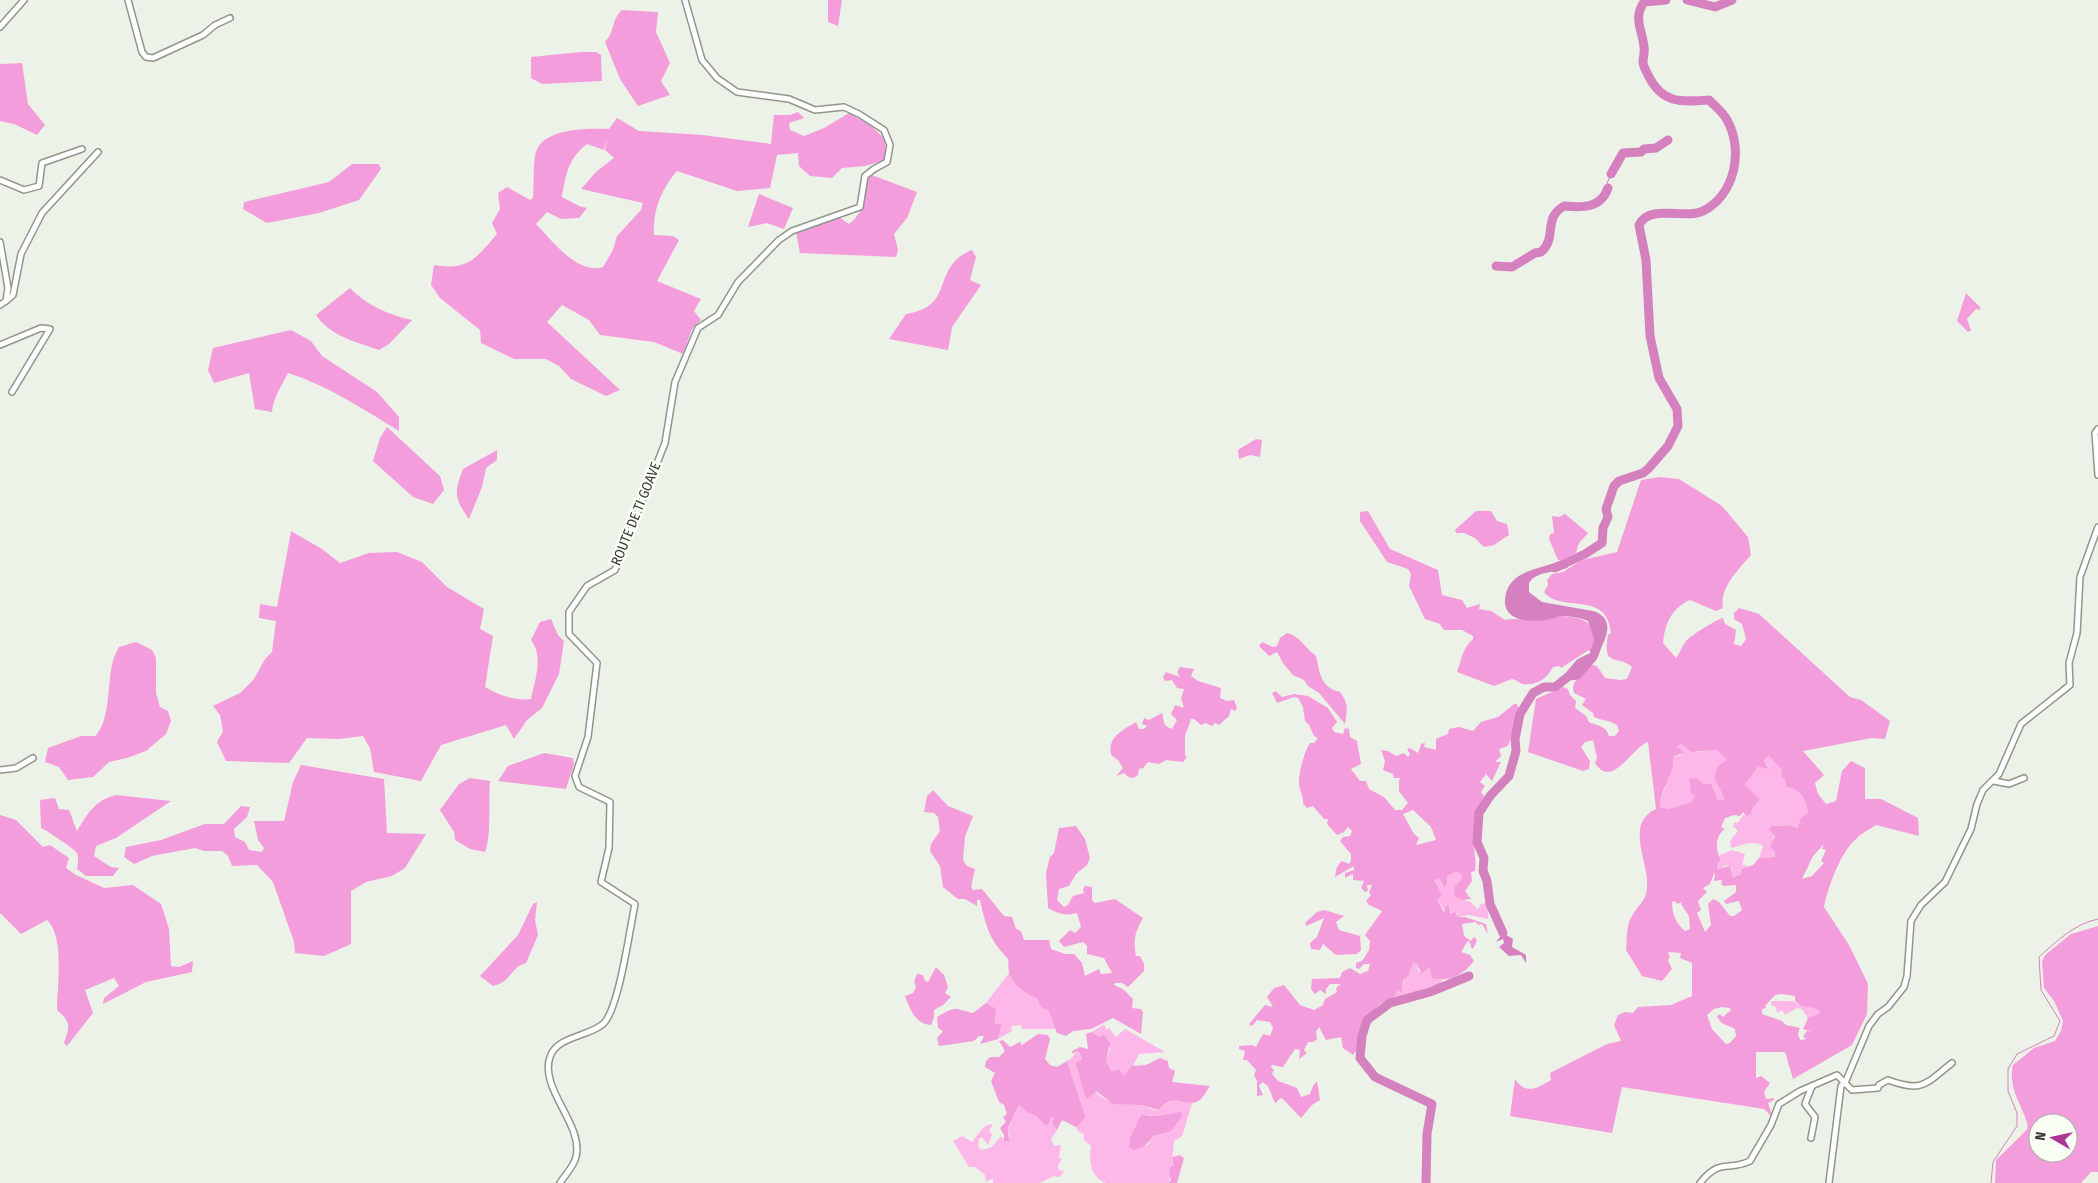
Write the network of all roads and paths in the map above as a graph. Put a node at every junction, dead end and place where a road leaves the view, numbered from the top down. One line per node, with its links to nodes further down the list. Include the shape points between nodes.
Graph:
1 (24, 0): 5 (street)
2 (128, 0): 4 (street, via 146,57 153,58 203,35)
3 (685, 0): 25 (street, ROUTE DE TI GOAVE, via 702,60 717,78 737,92 789,99 815,110 844,107 884,130 889,154 887,162 865,176 860,207 792,231 779,240 738,282 718,315 698,328 675,382 665,443 615,570 587,586 569,612 568,634 597,663 588,737 575,776 579,786 610,802 609,848 601,882 635,904 614,1007 604,1024 555,1047 550,1058 548,1073 577,1146 575,1159)
4 (230, 18)
5 (0, 27)
6 (82, 149): 8 (street, via 42,163 39,186 24,190)
7 (98, 152): 10 (street, via 42,213 21,254 13,296)
8 (0, 180)
9 (0, 242): 10 (street, via 8,288)
10 (6, 301): 11 (street)
11 (0, 305)
12 (0, 345): 13 (street, via 40,328 50,329)
13 (12, 392)
14 (2098, 429): 15 (street)
15 (2098, 476)
16 (2098, 527): 20 (street, via 2080,577 2077,633 2069,663 2070,685 2021,724)
17 (33, 758): 18 (street, via 16,768)
18 (0, 770)
19 (2024, 778): 20 (street, via 2009,784)
20 (1994, 780): 22 (street, via 1983,790 1968,836 1945,882 1915,914 1909,932 1904,988 1873,1019)
21 (1952, 1064): 22 (street, via 1926,1084 1910,1088 1888,1080 1878,1088 1852,1090)
22 (1844, 1083): 23 (street, via 1837,1075); 27 (street, via 1841,1086)
23 (1812, 1086): 24 (street, via 1805,1104 1815,1117); 26 (street, via 1779,1104 1750,1161 1723,1165 1712,1170)
24 (1811, 1138)
25 (560, 1183)
26 (1700, 1183)
27 (1829, 1183)

